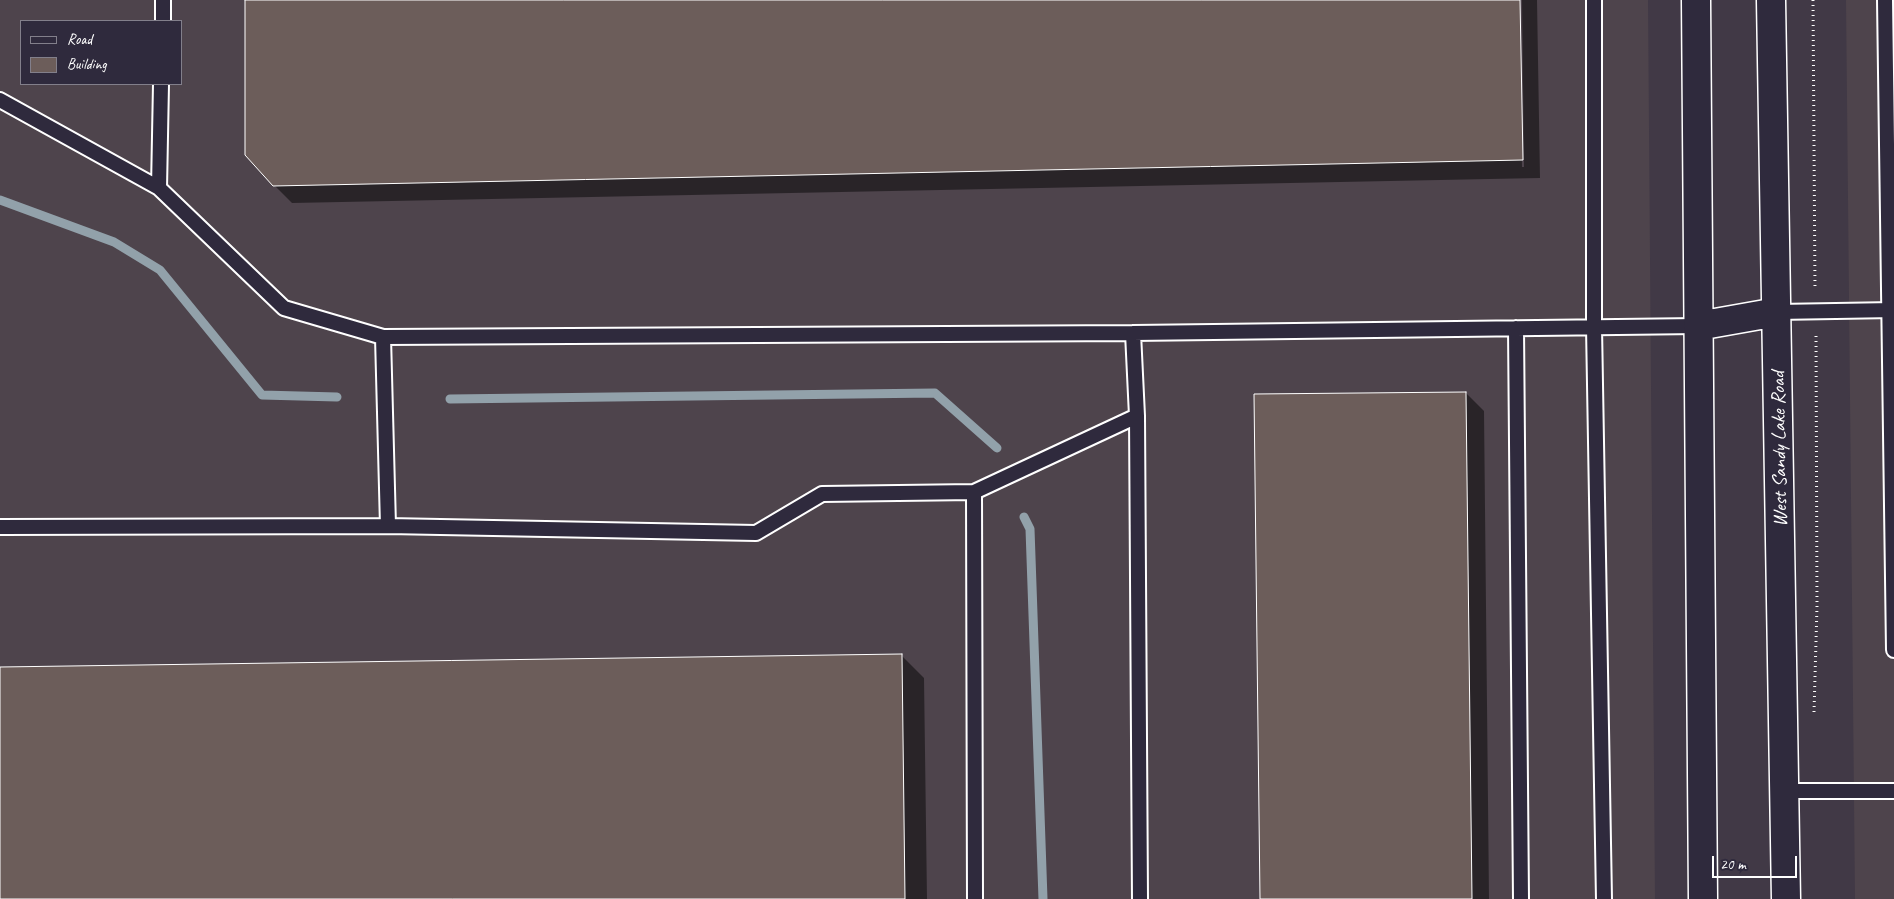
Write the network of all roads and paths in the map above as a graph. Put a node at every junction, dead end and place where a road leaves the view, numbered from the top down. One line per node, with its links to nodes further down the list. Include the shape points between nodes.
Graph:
1 (163, 0): 7 (lane)
2 (1594, 0): 15 (lane)
3 (1696, 0): 14 (main road)
4 (1771, 0): 13 (main road, West Sandy Lake Road)
5 (1813, 0): 12 (path)
6 (1885, 0): 11 (lane)
7 (163, 20)
8 (161, 85): 10 (lane)
9 (0, 100): 10 (lane)
10 (159, 188): 18 (lane, via 284,308)
11 (1891, 310): 12 (lane); 23 (lane)
12 (1816, 311): 13 (lane); 24 (path, via 1817,606)
13 (1777, 312): 14 (main road); 25 (main road, West Sandy Lake Road)
14 (1698, 326): 15 (lane); 31 (main road)
15 (1594, 327): 16 (lane); 30 (lane)
16 (1516, 328): 17 (lane); 29 (lane)
17 (1133, 333): 18 (lane); 19 (lane)
18 (383, 337): 21 (lane)
19 (1137, 416): 20 (lane); 28 (lane)
20 (974, 492): 21 (lane, via 822,494 756,533); 27 (lane)
21 (388, 526): 22 (lane)
22 (0, 527)
23 (1894, 650)
24 (1813, 719)
25 (1785, 791): 26 (lane); 32 (main road, West Sandy Lake Road)
26 (1894, 791)
27 (975, 899)
28 (1140, 899)
29 (1521, 899)
30 (1604, 899)
31 (1703, 899)
32 (1786, 899)

